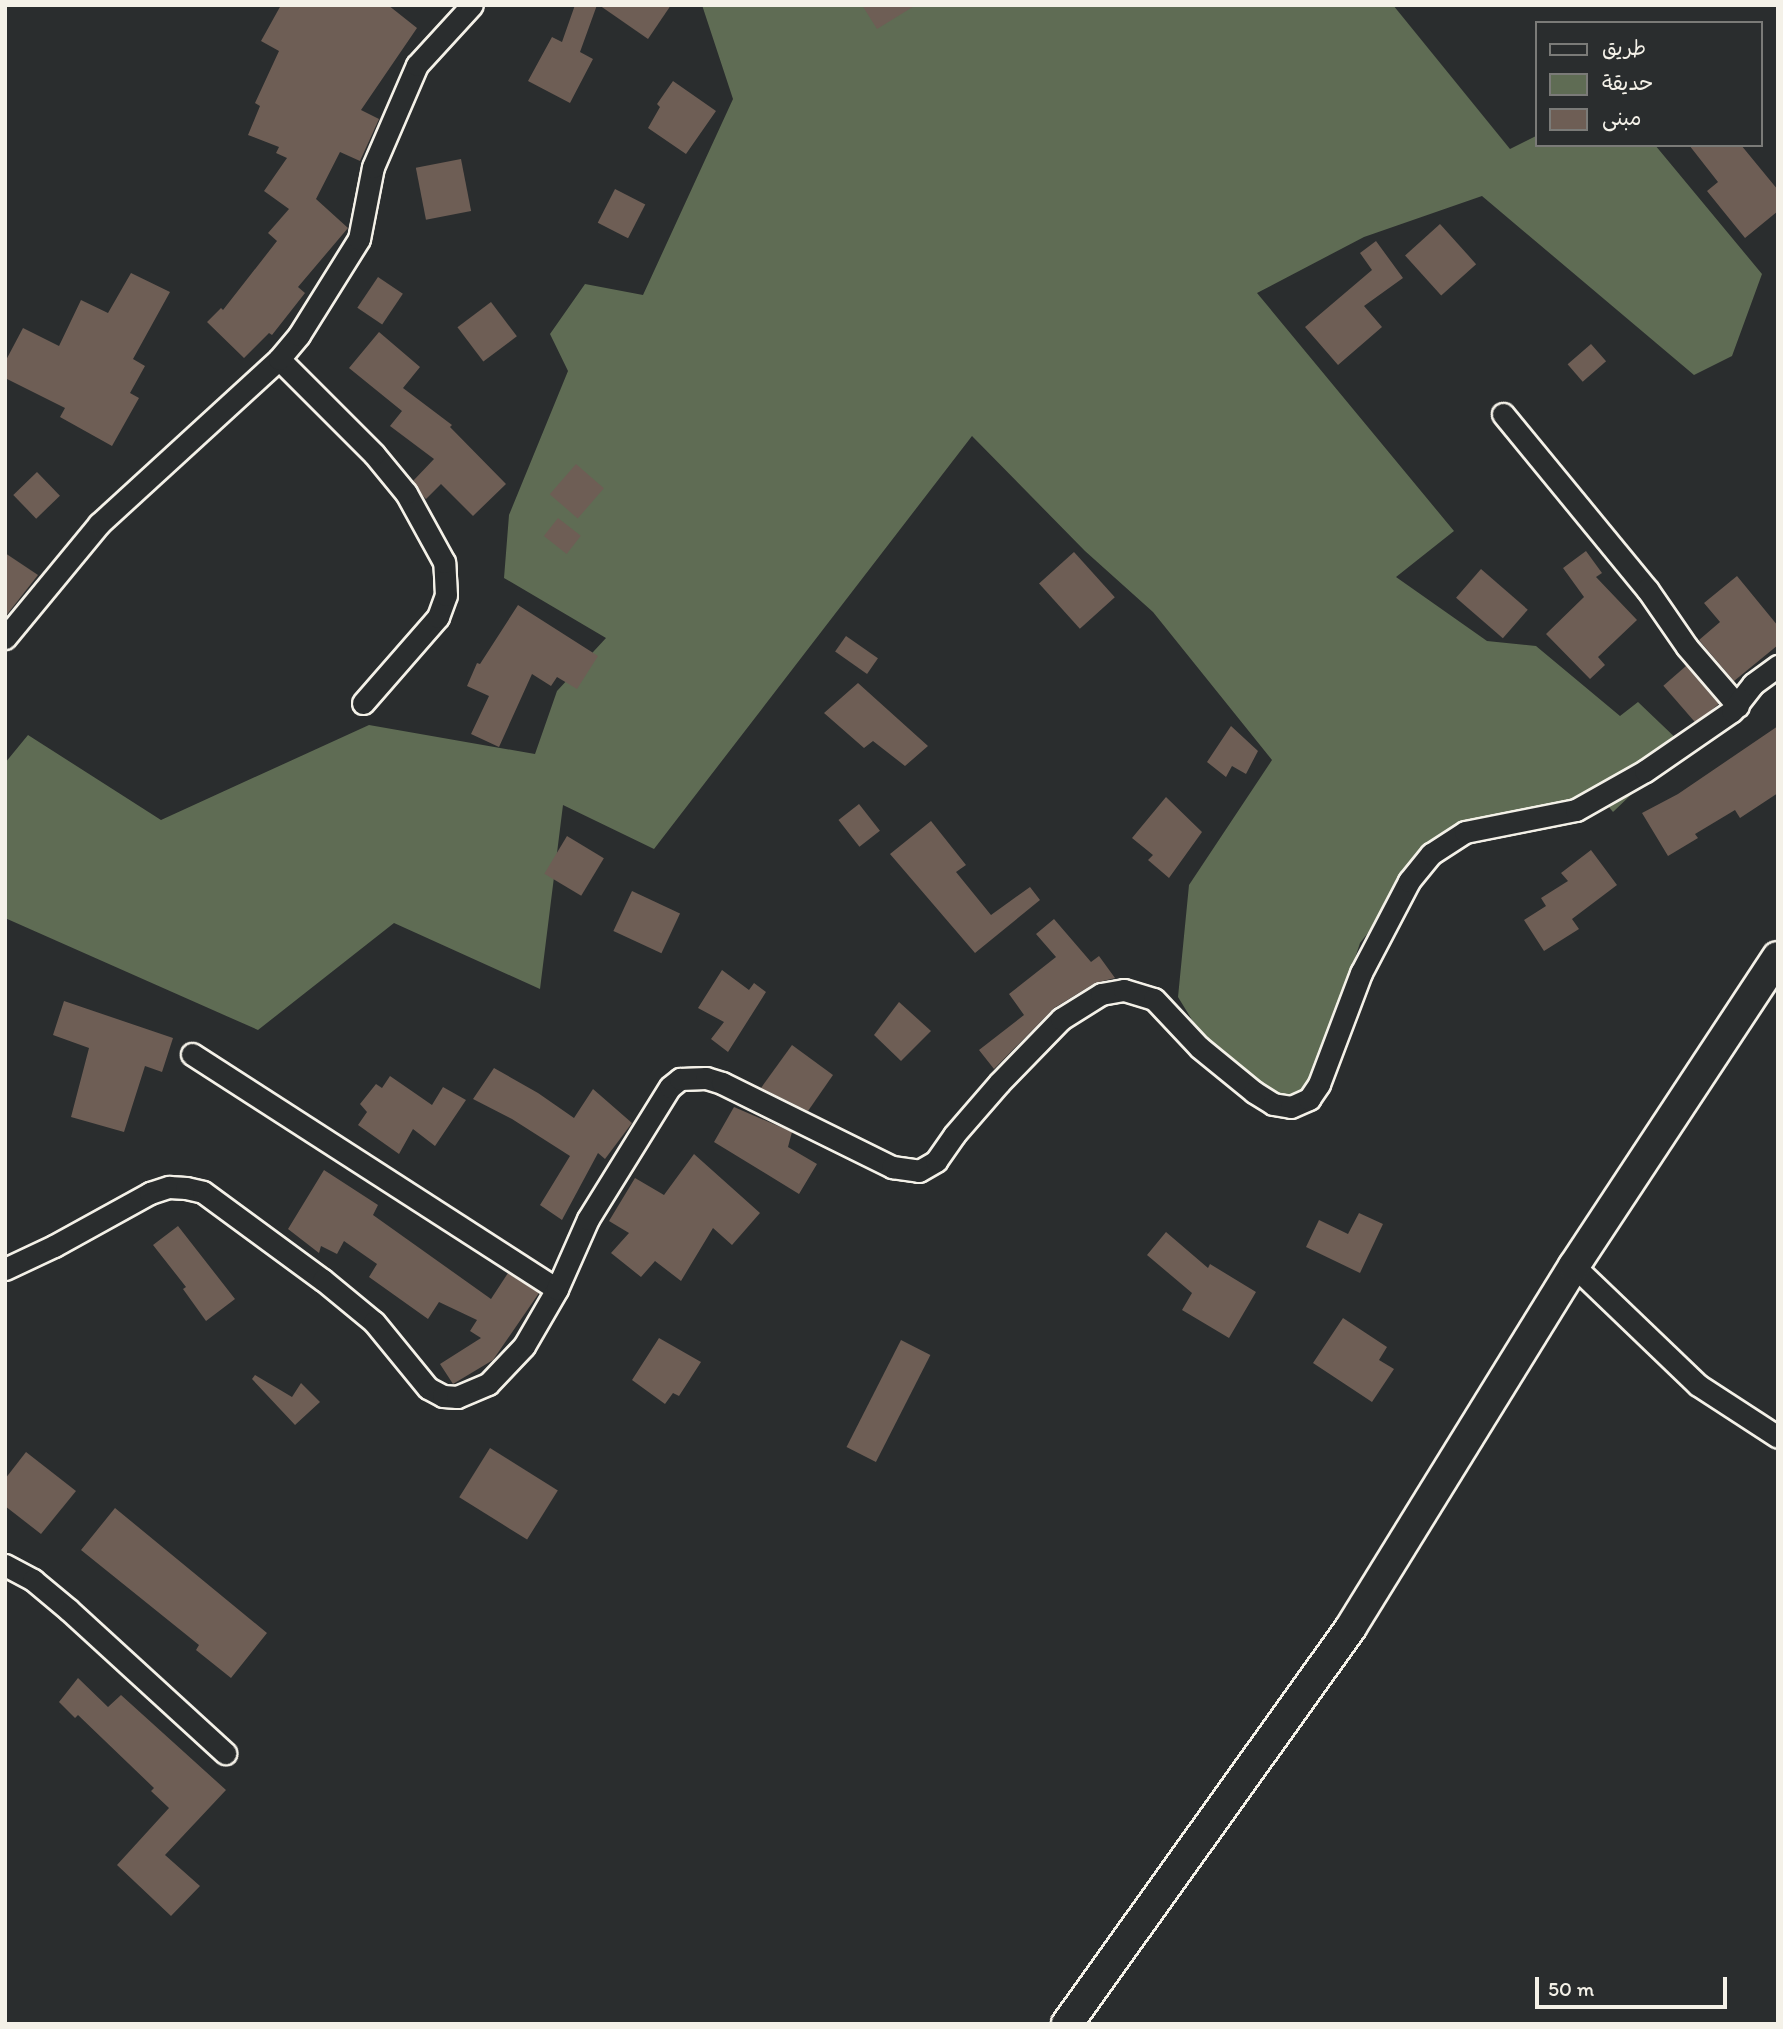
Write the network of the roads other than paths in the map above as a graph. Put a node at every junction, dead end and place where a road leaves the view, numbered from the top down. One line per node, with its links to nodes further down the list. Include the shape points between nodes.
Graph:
1 (472, 5): 2 (street, via 417,65 373,167 359,239)
2 (279, 359): 4 (street, via 99,524); 6 (street, via 398,483 444,562 446,595 438,617)
3 (1503, 414): 7 (street)
4 (5, 638)
5 (1778, 666): 7 (street, via 1753,684)
6 (363, 703)
7 (1738, 706): 12 (street, via 1645,771 1576,810 1465,832 1431,854 1409,880 1361,974 1309,1099 1291,1107 1273,1104 1199,1046 1154,999 1124,990 1101,993 1060,1019 972,1114 936,1161 919,1171 892,1167 722,1083 680,1079 670,1087 588,1219)
8 (1778, 957): 10 (street)
9 (192, 1054): 12 (street)
10 (1574, 1266): 13 (street, via 1698,1385); 16 (street, via 1351,1626)
11 (5, 1269): 12 (street, via 150,1193 169,1187 203,1192 374,1322 428,1388 457,1397 488,1384 524,1346)
12 (557, 1289)
13 (1778, 1437)
14 (5, 1565): 15 (street, via 33,1580 69,1610)
15 (225, 1753)
16 (1067, 2024)

